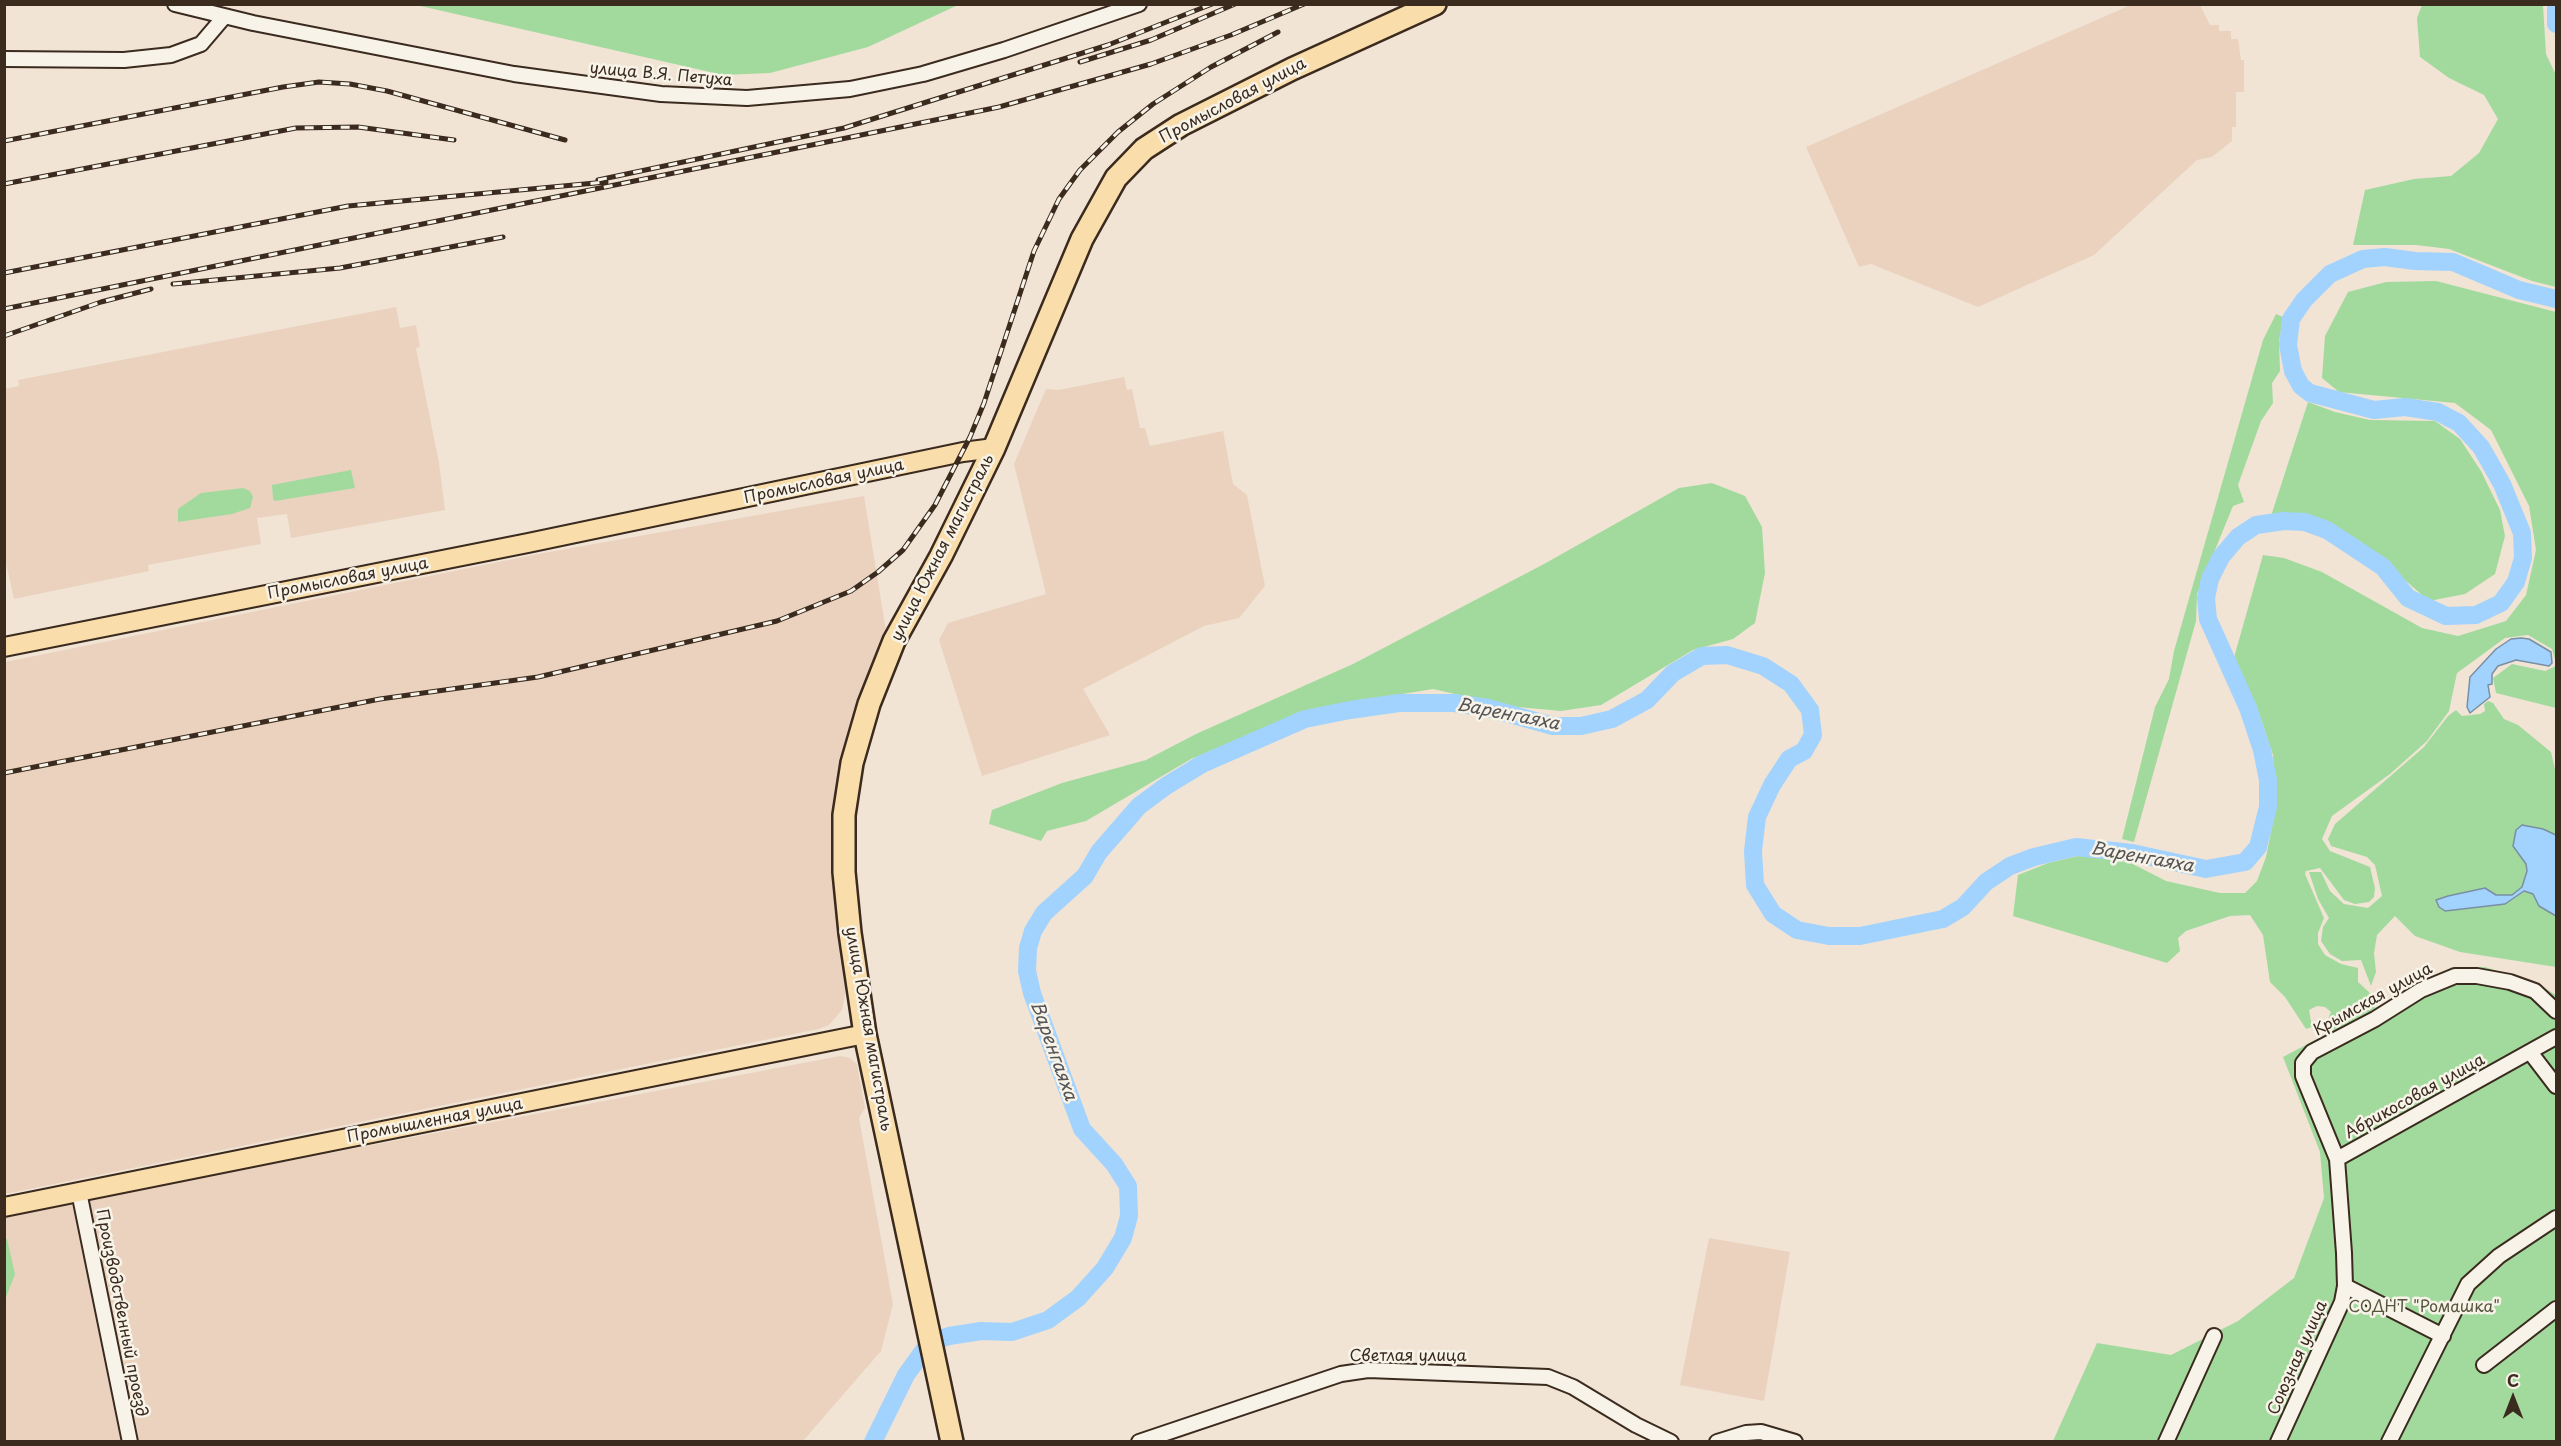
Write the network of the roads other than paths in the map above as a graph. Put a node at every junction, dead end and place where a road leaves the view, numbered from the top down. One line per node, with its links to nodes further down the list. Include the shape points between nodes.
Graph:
1 (175, 4): 4 (street, улица В.Я. Петуха)
2 (1139, 4): 4 (street, улица В.Я. Петуха, via 923,74 840,90 747,98 573,84)
3 (1435, 4): 6 (highway, Промысловая улица, via 1254,87 1162,136 1129,163 1102,198 1082,239)
4 (224, 17): 5 (street, via 201,44 171,55 124,60)
5 (4, 59)
6 (994, 448): 7 (main road, Промысловая улица); 9 (highway, улица Южная магистраль, via 894,641 869,704 852,763 844,815 844,872)
7 (4, 647)
8 (2556, 1011): 13 (street, Крымская улица, via 2535,991 2510,982 2455,976 2421,990 2312,1052 2303,1063 2303,1076)
9 (866, 1034): 14 (main road, Промышленная улица); 24 (highway, улица Южная магистраль)
10 (2556, 1037): 11 (street, Абрикосовая улица)
11 (2530, 1053): 12 (street); 13 (street, Абрикосовая улица)
12 (2556, 1086)
13 (2337, 1159): 17 (street, Абрикосовая улица)
14 (79, 1192): 15 (main road, Промышленная улица); 23 (street, Производственный проезд)
15 (4, 1207)
16 (2556, 1218): 20 (street, via 2480,1270 2468,1284)
17 (2345, 1286): 20 (street); 29 (street, Союзная улица, via 2342,1302)
18 (2556, 1309): 21 (street)
19 (2214, 1336): 28 (street)
20 (2443, 1336): 30 (street)
21 (2484, 1365)
22 (1727, 1441): 27 (street, via 1761,1432)
23 (130, 1442)
24 (952, 1442)
25 (1140, 1442): 26 (street, Светлая улица, via 1341,1374 1368,1370 1548,1377)
26 (1671, 1442)
27 (1795, 1442)
28 (2166, 1442)
29 (2278, 1442)
30 (2389, 1442)

